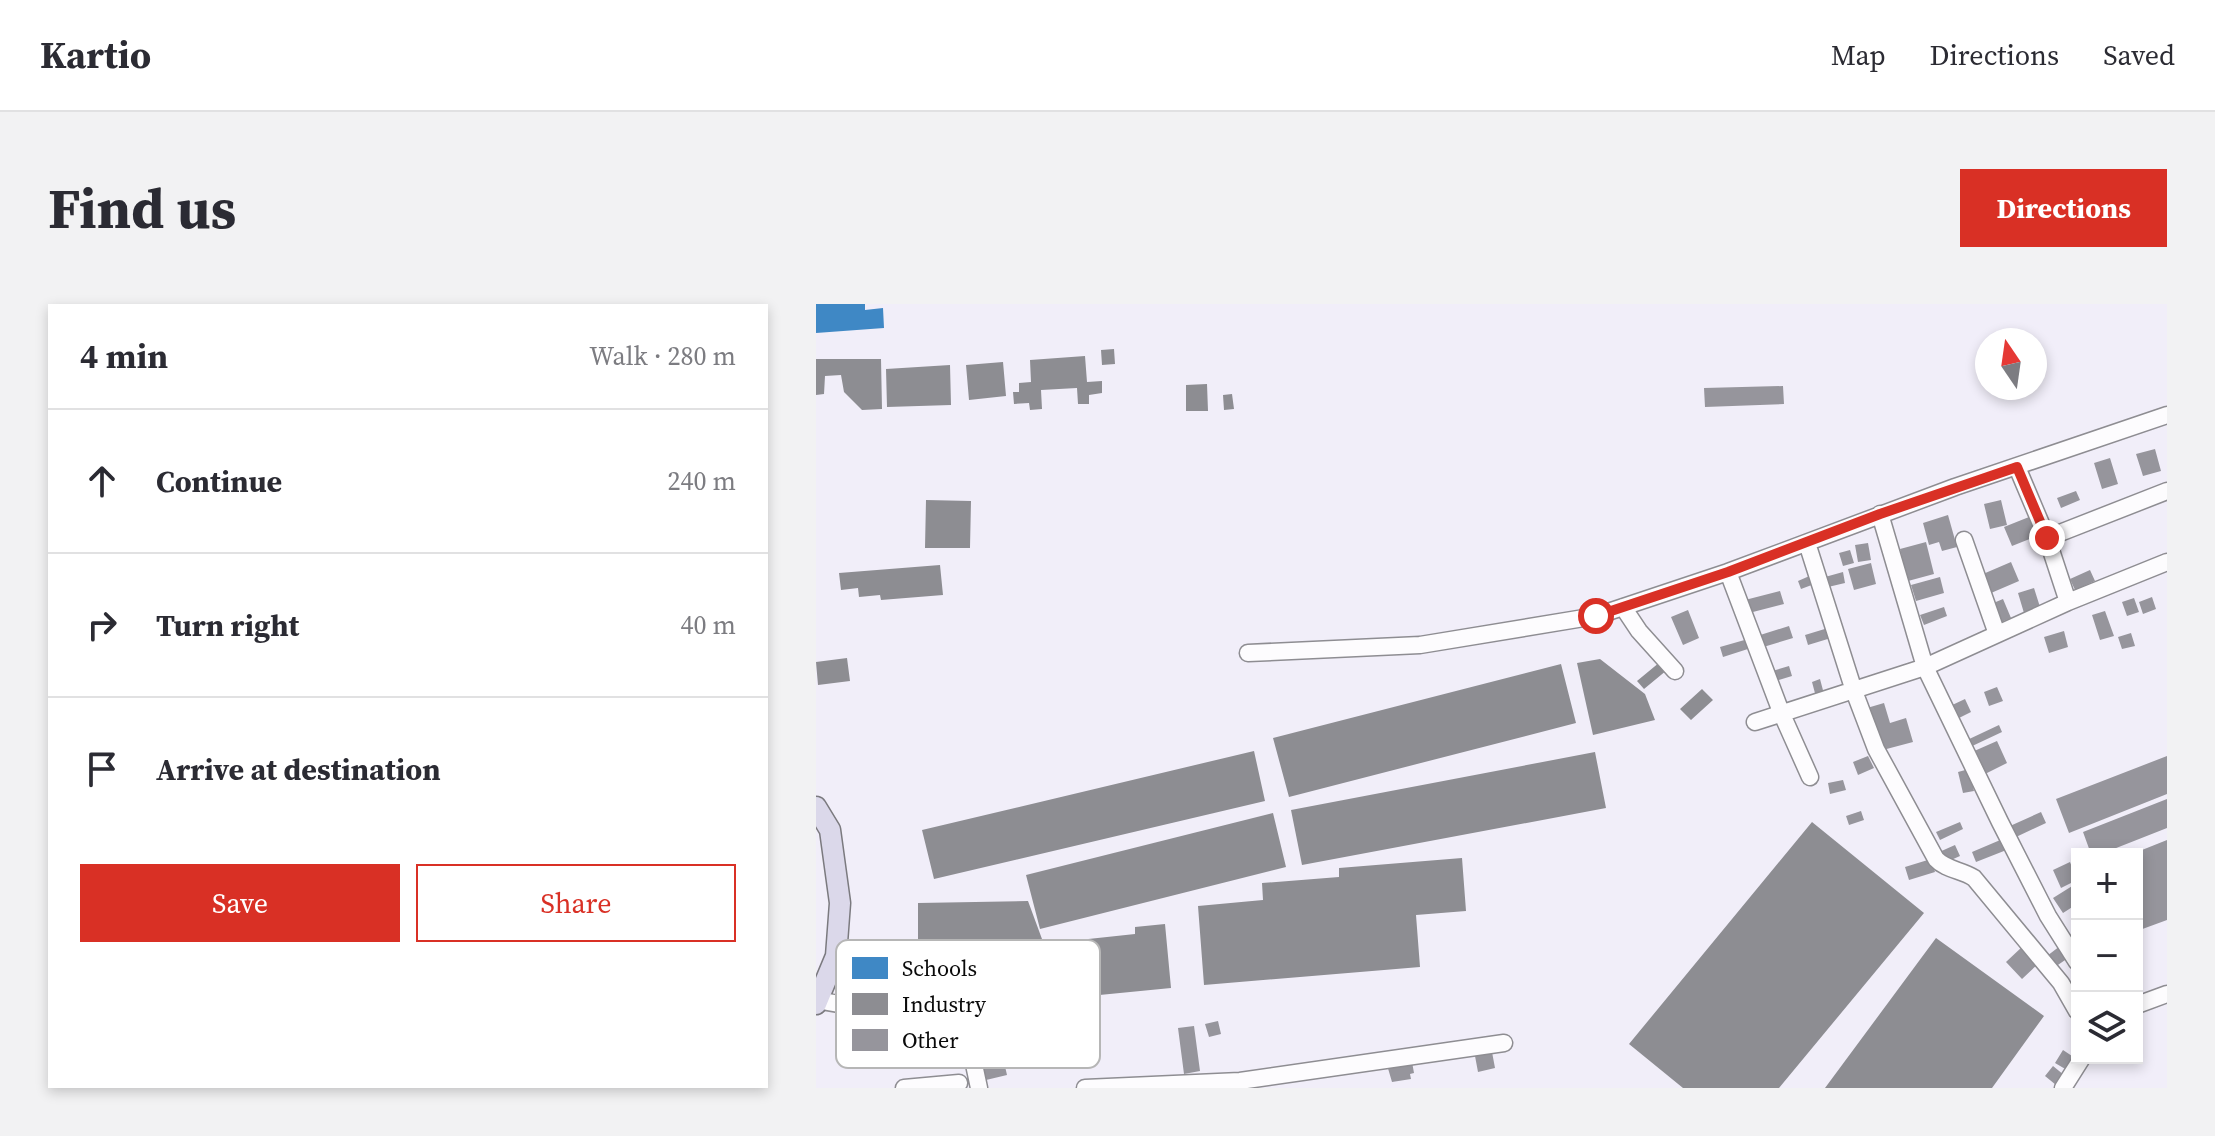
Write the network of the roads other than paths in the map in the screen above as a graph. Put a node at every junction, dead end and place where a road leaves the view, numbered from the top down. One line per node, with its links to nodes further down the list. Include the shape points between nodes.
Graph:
1 (2167, 415): 2 (street)
2 (2017, 467): 4 (street); 5 (street)
3 (2167, 491): 5 (street)
4 (1880, 514): 7 (street); 14 (street)
5 (2047, 538): 10 (street)
6 (1964, 540): 12 (street)
7 (1807, 543): 9 (street); 16 (street)
8 (2167, 562): 10 (street)
9 (1728, 572): 11 (street); 17 (street)
10 (2068, 602): 12 (street)
11 (1623, 607): 13 (street, via 1555,624 1420,645); 15 (street)
12 (1997, 634): 14 (street)
13 (1248, 653)
14 (1925, 667): 16 (street); 23 (street)
15 (1675, 671)
16 (1854, 691): 17 (street); 27 (street, via 1876,749 1936,859 1974,878)
17 (1781, 712): 18 (street); 19 (street)
18 (1755, 722)
19 (1810, 777)
20 (816, 807): 22 (main road, via 830,830 840,903)
21 (816, 824): 25 (main road, via 827,890 829,947)
22 (837, 940)
23 (2071, 952)
24 (836, 956): 28 (main road)
25 (816, 977)
26 (2167, 994): 29 (street)
27 (2071, 1000)
28 (816, 1002): 30 (street)
29 (2143, 1003)
30 (836, 1005)
31 (1504, 1043): 37 (street, via 1240,1081)
32 (2078, 1064): 38 (street)
33 (975, 1068): 36 (street)
34 (959, 1083): 35 (street)
35 (904, 1088)
36 (979, 1088)
37 (1085, 1088)
38 (2063, 1088)

